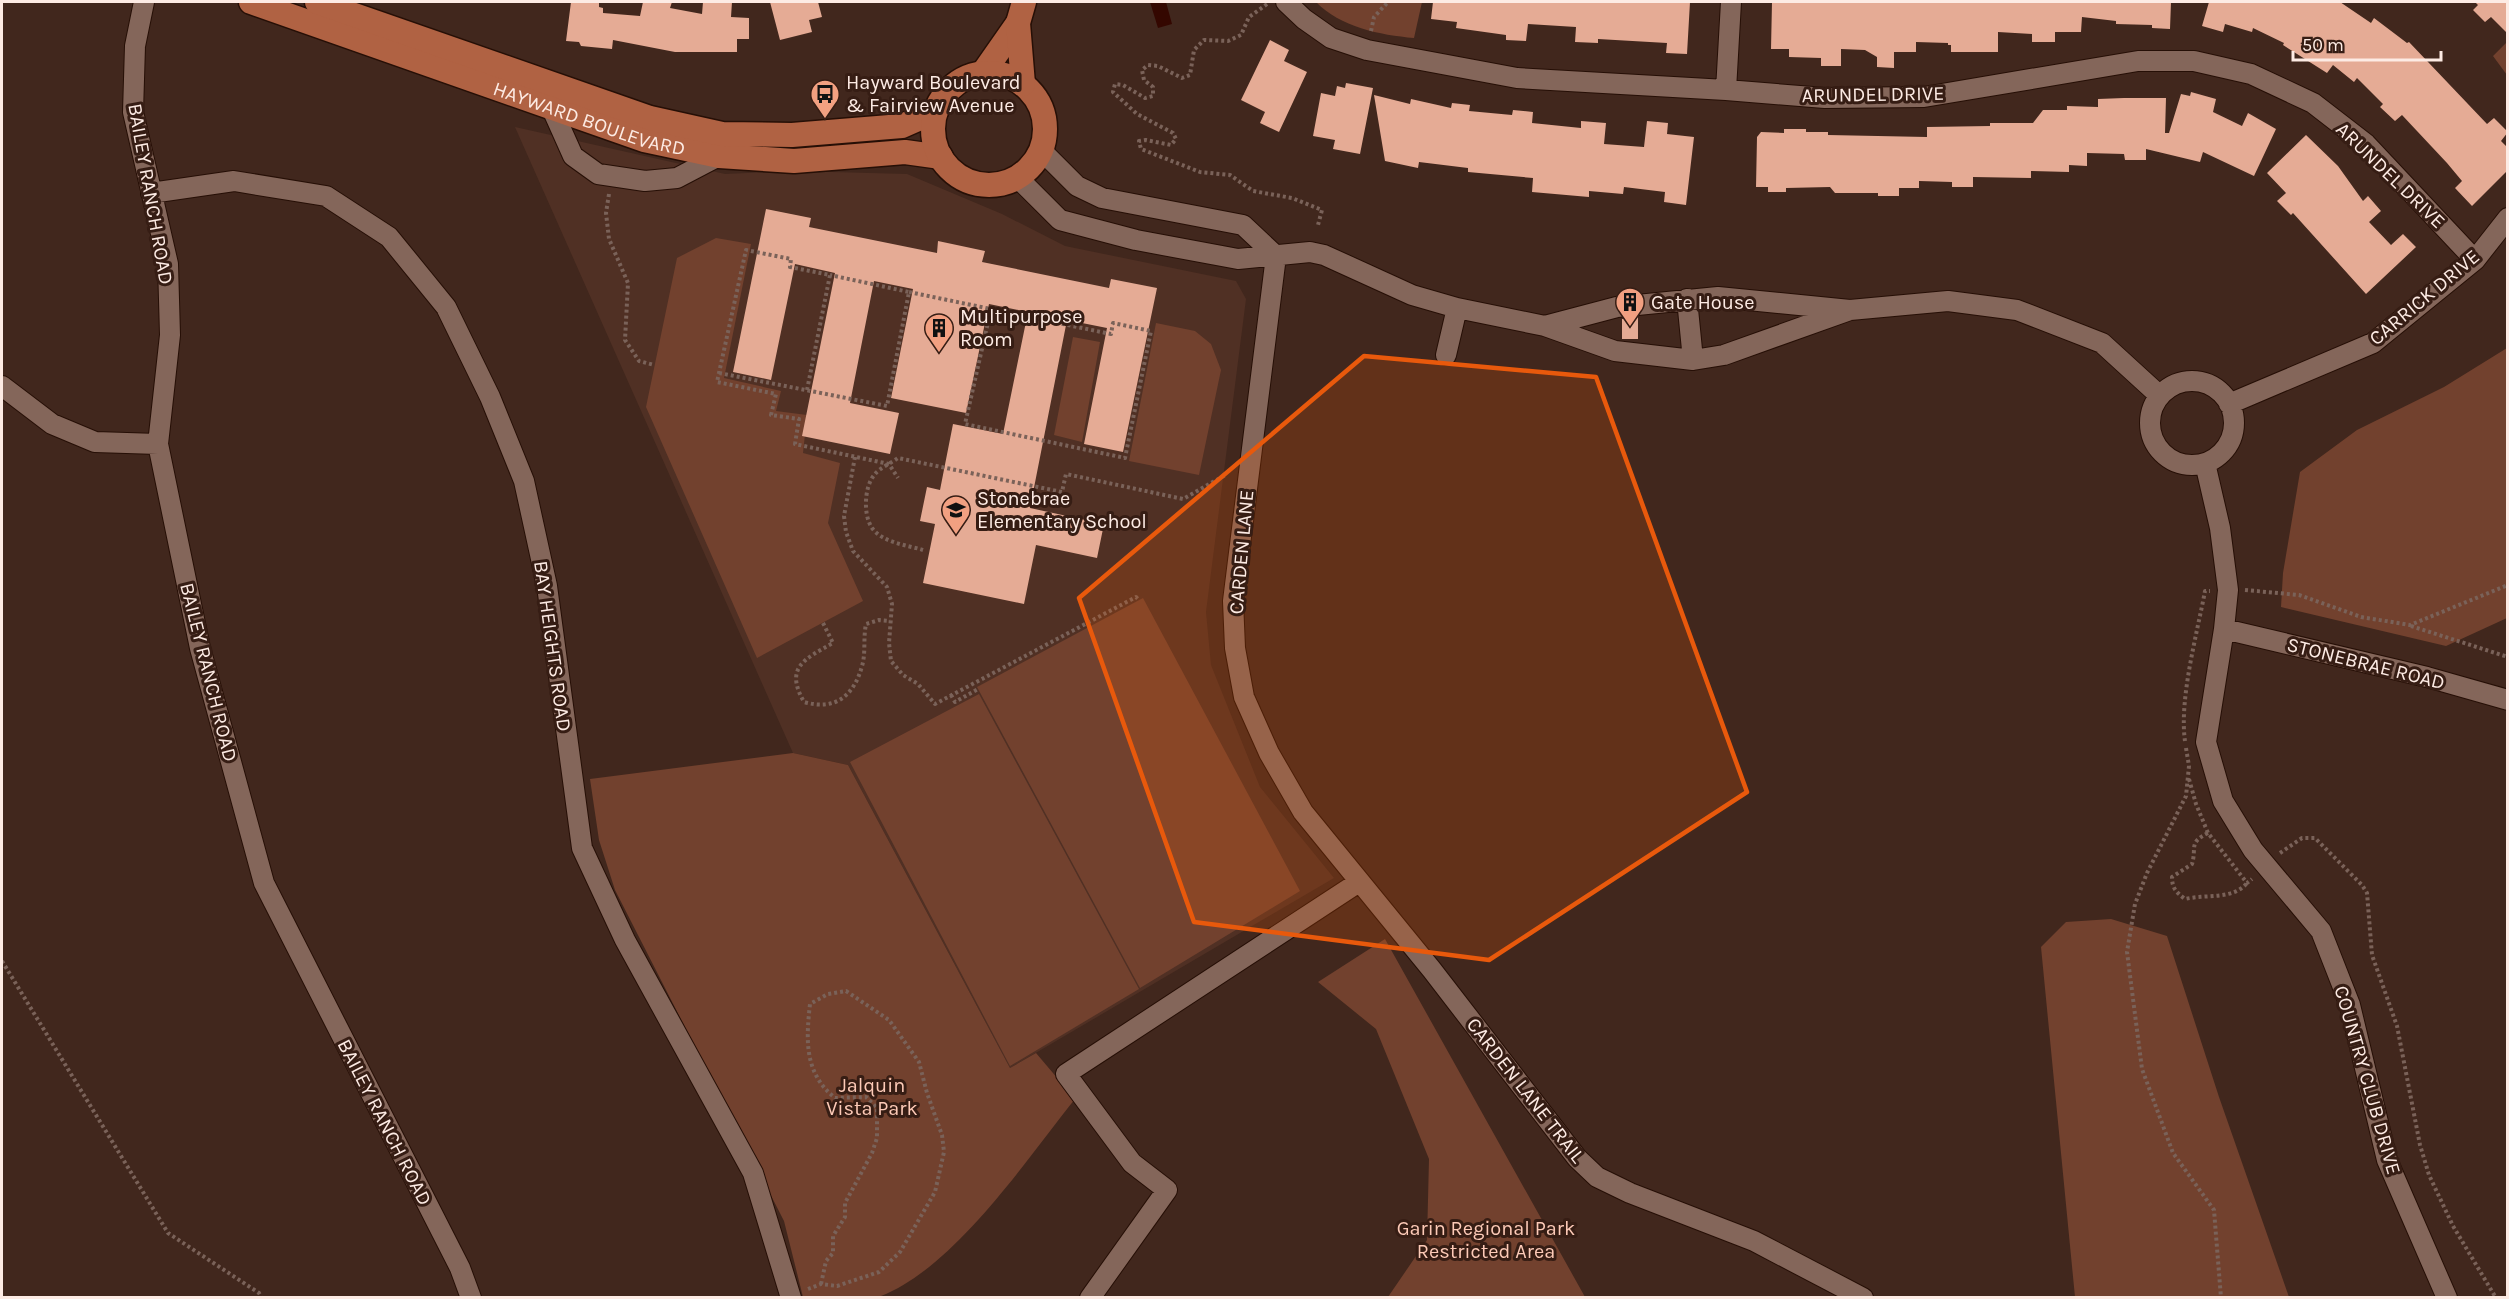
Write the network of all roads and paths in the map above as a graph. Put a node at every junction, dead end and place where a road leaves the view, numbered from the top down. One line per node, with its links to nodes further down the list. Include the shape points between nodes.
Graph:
1 (144, 2): 20 (street, BAILEY RANCH ROAD, via 135,46 133,112)
2 (251, 2): 13 (main road, HAYWARD BOULEVARD)
3 (317, 2): 14 (main road, HAYWARD BOULEVARD, via 630,111 722,134 792,135 902,126)
4 (1270, 2): 22 (path, via 1249,17 1240,35 1228,41 1204,40 1194,50 1190,75 1182,78 1148,65 1142,70 1144,80 1153,87 1153,96 1145,98 1115,84 1113,92 1137,114 1173,133 1176,139 1171,145 1139,141 1141,149 1200,172 1230,175 1253,191 1292,198 1322,210)
5 (1287, 2): 9 (street, ARUNDEL DRIVE, via 1331,38)
6 (1388, 2): 9 (path, via 1374,17)
7 (1731, 2): 12 (street)
8 (1021, 12): 10 (main road); 11 (main road)
9 (1367, 50): 12 (street, ARUNDEL DRIVE, via 1517,78)
10 (983, 74): 11 (main road, via 1010,77); 14 (main road, via 967,77 954,86)
11 (1023, 84): 15 (main road, via 1043,114)
12 (1726, 90): 24 (street, ARUNDEL DRIVE, via 1825,98 1924,97 2138,61 2194,61 2251,74 2313,102 2366,144)
13 (552, 109): 16 (main road, HAYWARD BOULEVARD, via 644,140); 18 (street, via 573,156 598,174)
14 (936, 111): 17 (main road, via 933,127)
15 (1041, 150): 19 (main road, via 1031,166); 23 (street, via 1077,186 1102,198 1243,225)
16 (719, 156): 17 (main road, HAYWARD BOULEVARD, via 794,161 905,152); 18 (street, via 677,178 645,181)
17 (941, 157): 19 (main road, via 951,171 966,180 983,184)
18 (612, 176): 34 (path, via 606,213 609,239 628,283 625,340 639,361)
19 (1017, 177): 23 (street, via 1060,220 1136,240 1238,259)
20 (151, 192): 40 (street, BAILEY RANCH ROAD, via 168,264 170,335); 62 (street, BAY HEIGHTS ROAD, via 234,181 326,196 389,237 446,308 490,397 524,482 548,586 582,848 626,940 753,1173)
21 (2508, 218): 24 (street, CARRICK DRIVE)
22 (1318, 225)
23 (1276, 256): 28 (street, via 1310,252 1324,255 1412,295); 57 (street, CARDEN LANE, via 1233,601 1235,648 1244,697 1269,753 1302,812)
24 (2475, 260): 39 (street, CARRICK DRIVE, via 2373,343)
25 (830, 275): 26 (path); 35 (path, via 790,267 791,259 746,250); 37 (path)
26 (909, 292): 29 (path); 37 (path, via 887,406)
27 (1687, 299): 30 (street, via 1737,298); 31 (street, via 1617,307); 33 (street)
28 (1457, 308): 31 (street); 32 (street)
29 (991, 309): 29 (path, via 1111,334 1113,323 1151,331 1125,458 965,424)
30 (1850, 310): 33 (street, via 1724,355); 38 (street, via 1948,301 2017,310 2102,344)
31 (1545, 326): 33 (street, via 1615,351)
32 (1446, 355)
33 (1694, 360)
34 (654, 365)
35 (719, 373): 37 (path); 41 (path, via 717,381 776,394 771,415 799,419 795,444)
36 (2, 386): 40 (street, via 52,424 95,442)
37 (807, 390)
38 (2160, 396): 39 (street, via 2169,388 2191,382 2213,387); 42 (street, via 2150,418 2160,452 2181,464)
39 (2229, 404): 42 (street, via 2234,428 2231,439 2225,450)
40 (158, 444): 64 (street, BAILEY RANCH ROAD, via 200,648 264,883 460,1268)
41 (855, 456): 43 (path); 48 (path, via 844,516 846,532 853,551 887,587 892,604)
42 (2205, 463): 51 (street, COUNTRY CLUB DRIVE, via 2220,528 2228,590)
43 (889, 464): 44 (path, via 898,458 1062,492 1066,474 1183,499); 45 (path); 46 (path, via 874,475 869,489 866,509 872,528 889,540)
44 (1227, 474)
45 (898, 478)
46 (923, 550)
47 (1139, 600): 54 (path, via 1136,597)
48 (890, 621): 49 (path, via 866,624 863,664 854,687 838,703 819,706 804,702 796,687 796,673 803,660 833,643); 54 (path, via 891,661 935,704)
49 (823, 623)
50 (2410, 625): 52 (path)
51 (2224, 630): 55 (street, STONEBRAE ROAD); 67 (street, COUNTRY CLUB DRIVE, via 2206,742 2223,801 2253,850 2321,931 2350,1005 2387,1160)
52 (2508, 657)
53 (978, 689): 54 (path, via 955,702)
54 (951, 695)
55 (2508, 700)
56 (2208, 833): 58 (path, via 2197,838 2192,864 2172,877 2172,887 2185,898 2230,896)
57 (1359, 882): 59 (street, CARDEN LANE); 65 (street, via 1066,1074 1132,1163 1167,1190)
58 (2247, 883)
59 (1386, 913): 66 (street, CARDEN LANE TRAIL, via 1577,1158 1597,1177 1754,1241)
60 (2, 961): 63 (path, via 168,1233)
61 (821, 1284): 61 (path, via 826,1261 833,1253 833,1236 845,1217 845,1203 877,1138 877,1108 866,1097 835,1098 823,1088 810,1064 810,1004 828,994 846,991 889,1020 919,1062 944,1152 935,1192 900,1252 879,1272 837,1286); 62 (path)
62 (791, 1297)
63 (262, 1298)
64 (471, 1298)
65 (1090, 1298)
66 (1863, 1298)
67 (2447, 1298)

